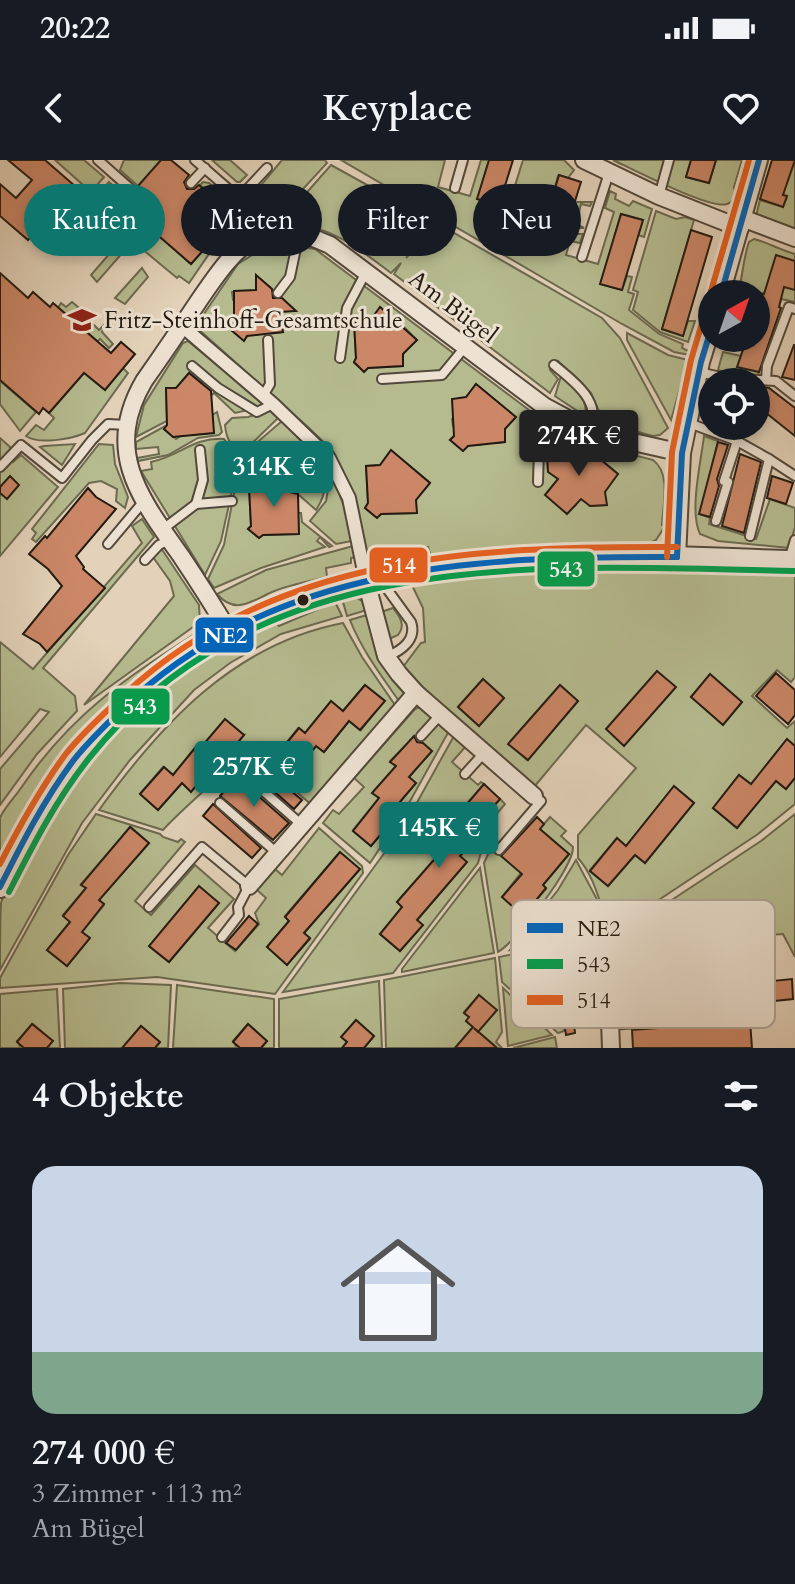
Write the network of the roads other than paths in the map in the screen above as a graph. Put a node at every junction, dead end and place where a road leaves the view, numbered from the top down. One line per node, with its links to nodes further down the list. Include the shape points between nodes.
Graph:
1 (98, 160): 7 (lane)
2 (195, 160): 8 (lane)
3 (463, 160): 15 (lane)
4 (584, 160): 10 (street)
5 (669, 160): 16 (lane)
6 (759, 160): 17 (street)
7 (110, 164): 12 (lane)
8 (205, 168): 11 (lane); 13 (lane)
9 (267, 168): 14 (lane)
10 (609, 173): 16 (street); 22 (lane)
11 (191, 183)
12 (125, 184)
13 (223, 184)
14 (252, 184)
15 (456, 184)
16 (659, 196): 17 (street)
17 (741, 223): 18 (street); 24 (street)
18 (795, 238)
19 (322, 242): 23 (street, Am Bügel)
20 (232, 256): 27 (street, Am Bügel)
21 (295, 256): 25 (lane, via 290,277)
22 (582, 257)
23 (366, 271): 29 (street, Am Bügel); 30 (lane, via 347,308)
24 (725, 280)
25 (278, 293)
26 (795, 309): 33 (lane, via 789,307)
27 (182, 326): 38 (street); 41 (street, Am Bügel, via 134,398)
28 (268, 340): 38 (lane)
29 (466, 347): 35 (lane, via 442,375); 39 (street, Am Bügel)
30 (340, 358)
31 (554, 365): 42 (lane, via 590,401)
32 (192, 366): 38 (lane, via 257,412)
33 (767, 368)
34 (698, 377): 40 (street)
35 (382, 379)
36 (770, 380): 37 (lane)
37 (795, 396)
38 (268, 400): 44 (street)
39 (557, 413): 42 (street, Am Bügel); 50 (lane, via 539,448)
40 (688, 423): 43 (lane); 46 (street)
41 (127, 425): 48 (lane, via 108,424 62,478 21,445); 52 (street, Am Bügel, via 128,464)
42 (591, 430): 46 (street, Am Bügel)
43 (737, 441): 47 (lane); 55 (lane)
44 (317, 444): 51 (lane); 63 (street, via 346,490)
45 (200, 450): 54 (lane, via 203,480)
46 (682, 453): 60 (street)
47 (769, 459): 49 (lane); 57 (lane)
48 (0, 467)
49 (795, 476)
50 (538, 482)
51 (294, 487)
52 (144, 501): 56 (street, Am Bügel); 59 (lane)
53 (232, 501): 54 (lane)
54 (196, 504): 56 (lane)
55 (716, 521)
56 (166, 534): 61 (lane); 64 (street, Am Bügel)
57 (750, 536)
58 (795, 540): 62 (lane)
59 (108, 544)
60 (677, 557): 62 (street); 63 (street, via 519,558)
61 (145, 560)
62 (792, 561)
63 (372, 579): 64 (street, via 291,600); 65 (street); 65 (lane, via 413,629 400,652)
64 (228, 630): 78 (street, via 161,673 87,744 41,809)
65 (386, 656): 66 (street)
66 (416, 693): 67 (street); 74 (street)
67 (441, 714): 68 (lane); 69 (street)
68 (421, 736)
69 (485, 752): 70 (lane); 72 (street)
70 (465, 774)
71 (245, 775): 74 (lane)
72 (534, 796): 75 (lane, via 541,801)
73 (220, 803): 76 (lane)
74 (303, 825): 76 (street)
75 (499, 850)
76 (277, 853): 77 (street)
77 (249, 886): 79 (lane, via 202,847); 80 (lane, via 239,915)
78 (0, 887)
79 (149, 907)
80 (222, 937)
81 (610, 1028): 82 (street)
82 (611, 1048)

